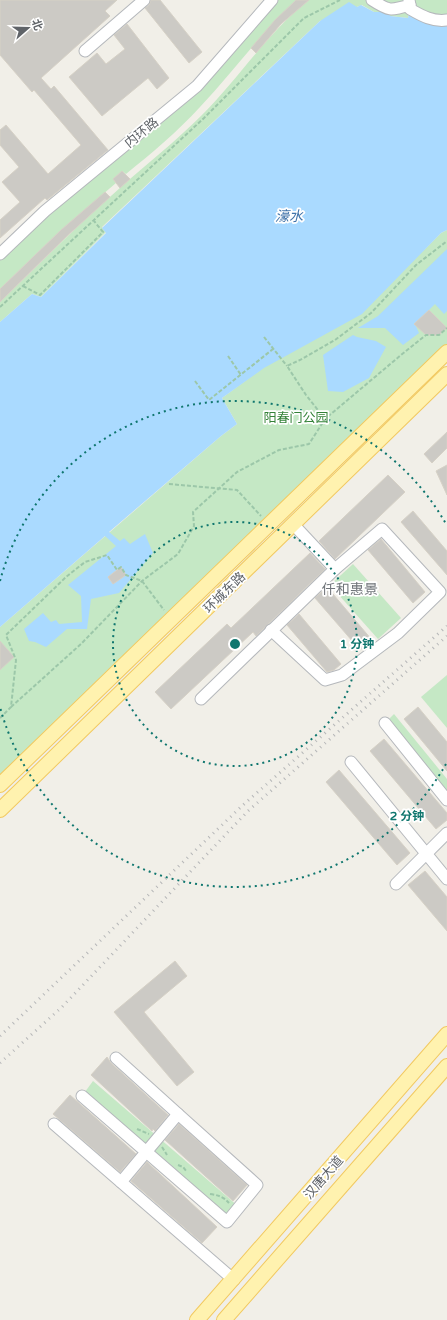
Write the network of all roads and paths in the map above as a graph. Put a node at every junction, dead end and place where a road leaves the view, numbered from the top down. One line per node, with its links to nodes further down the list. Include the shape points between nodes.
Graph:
1 (144, 0): 7 (street)
2 (272, 0): 10 (street, 内环路, via 197,86 45,211)
3 (340, 0): 8 (path, via 304,18 204,118)
4 (372, 0): 5 (street, via 386,9)
5 (410, 3): 6 (street, via 410,9 422,16 438,21)
6 (447, 20)
7 (85, 51)
8 (94, 221): 11 (path); 11 (path, via 103,232 40,295)
9 (447, 241): 18 (path, via 416,265 371,313 335,340)
10 (0, 254)
11 (24, 286): 12 (path)
12 (0, 308)
13 (447, 328): 22 (path, via 440,335 426,335)
14 (264, 337): 15 (path)
15 (273, 349): 18 (path); 20 (path)
16 (447, 352): 25 (main road, 环城东路)
17 (228, 356): 20 (path)
18 (287, 366): 22 (path)
19 (447, 374): 26 (main road, 环城东路)
20 (241, 375): 21 (path, via 209,400)
21 (195, 381)
22 (325, 419): 24 (path, via 309,444 279,450 237,472)
23 (169, 484): 24 (path)
24 (217, 489): 25 (path, via 237,490); 28 (path, via 193,512 194,526 178,554)
25 (269, 524): 29 (main road, 环城东路)
26 (293, 524): 27 (street); 38 (main road, 环城东路)
27 (335, 569): 30 (street); 30 (street, via 382,529 440,592 398,633 342,675 324,680)
28 (142, 581): 29 (path); 32 (path, via 81,644); 32 (path, via 126,575 121,567 117,570 107,555 85,562 30,611 6,635 16,660)
29 (172, 619): 36 (main road, 环城东路)
30 (271, 630): 31 (street)
31 (201, 699)
32 (11, 707): 33 (path)
33 (0, 718)
34 (385, 723): 37 (street)
35 (351, 762): 40 (street)
36 (0, 785)
37 (447, 800)
38 (0, 810)
39 (447, 833): 40 (street)
40 (426, 853): 41 (street); 42 (street)
41 (447, 879)
42 (396, 884)
43 (447, 1034): 51 (main road, 汉唐大道)
44 (116, 1058): 47 (street)
45 (447, 1066): 53 (main road, 汉唐大道)
46 (82, 1096): 49 (street)
47 (178, 1114): 49 (street); 49 (street, via 257,1185 227,1222)
48 (54, 1124): 50 (street)
49 (146, 1152): 50 (street)
50 (121, 1182): 51 (street)
51 (234, 1280): 52 (main road, 汉唐大道)
52 (197, 1320)
53 (224, 1320)

